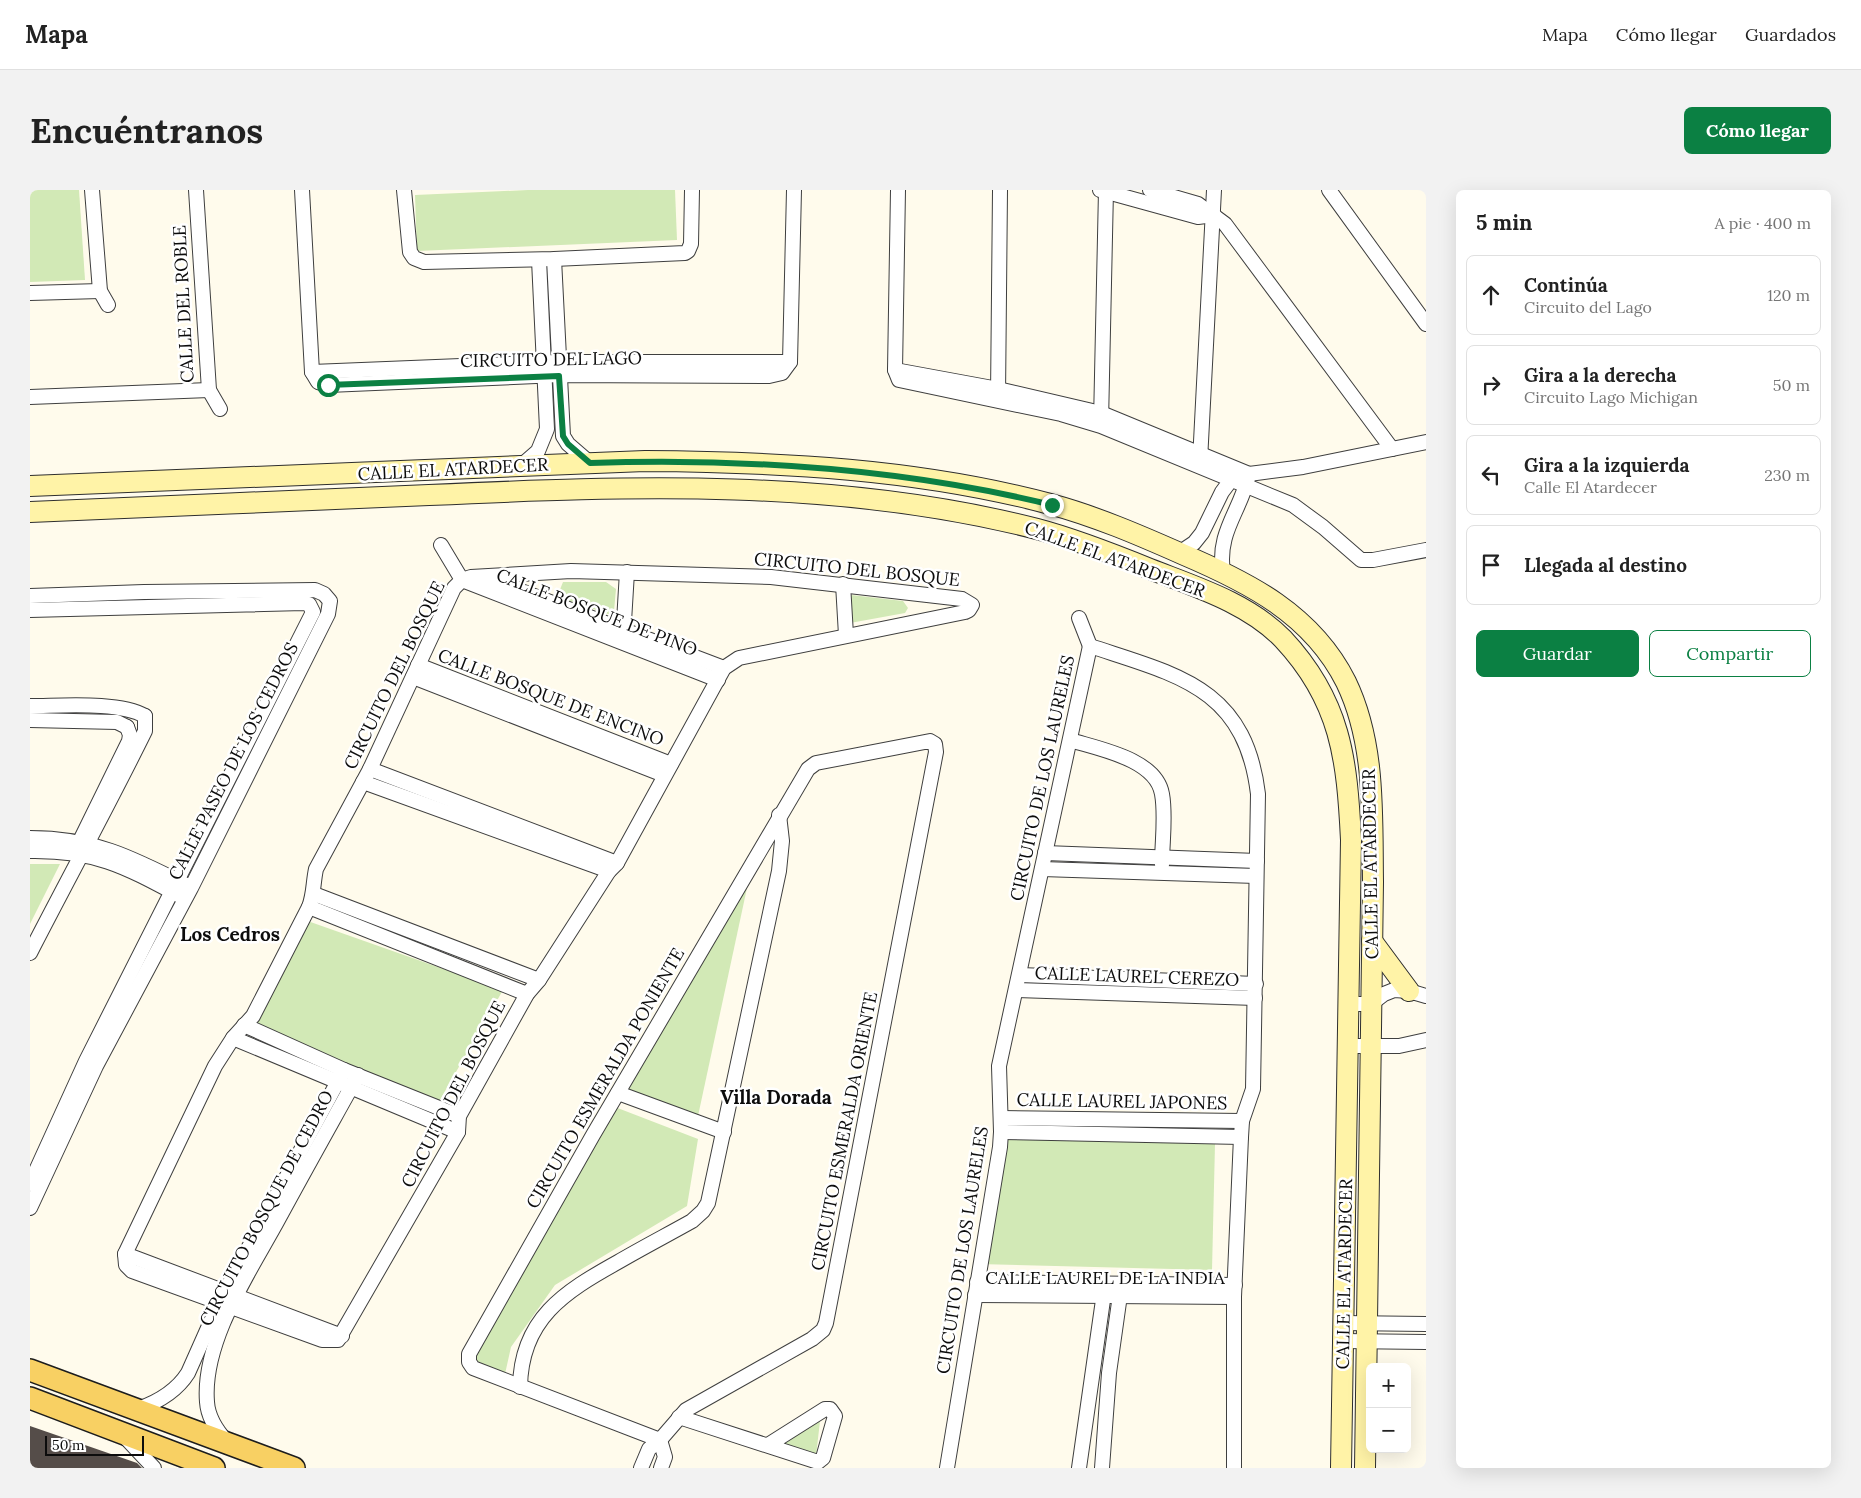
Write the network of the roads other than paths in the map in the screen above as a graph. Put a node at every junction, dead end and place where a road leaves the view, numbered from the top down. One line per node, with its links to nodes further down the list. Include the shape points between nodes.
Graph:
1 (92, 190): 16 (street)
2 (196, 190): 22 (street, CALLE DEL ROBLE)
3 (302, 190): 20 (street, CIRCUITO DEL LAGO, via 312,372)
4 (404, 190): 15 (street, via 410,252 418,261)
5 (692, 190): 14 (street, via 691,244 688,251)
6 (794, 190): 21 (street, CIRCUITO DEL LAGO, via 790,362 782,373 769,376)
7 (898, 190): 23 (street, via 895,370 898,380)
8 (1000, 190): 23 (street)
9 (1104, 190): 13 (street, via 1198,217); 26 (street)
10 (1150, 190): 13 (street, via 1198,204)
11 (1214, 190): 13 (street)
12 (1329, 190): 19 (street)
13 (1214, 215): 28 (street, via 1225,224); 29 (street)
14 (554, 259): 15 (street); 21 (street)
15 (539, 260): 20 (street)
16 (100, 291): 17 (street); 18 (street)
17 (30, 293)
18 (108, 305)
19 (1426, 324)
20 (544, 369): 21 (street, CIRCUITO DEL LAGO); 31 (street, via 546,429 538,451)
21 (558, 369): 30 (street, via 563,436)
22 (209, 390): 24 (street, CALLE DEL ROBLE); 25 (street)
23 (998, 395): 26 (street)
24 (30, 397)
25 (220, 409)
26 (1101, 419): 29 (street)
27 (1426, 442): 28 (street)
28 (1392, 449): 35 (street)
29 (1200, 460): 34 (street); 35 (street)
30 (590, 463): 31 (street, CALLE EL ATARDECER); 32 (street, CALLE EL ATARDECER, via 706,461); 37 (street)
31 (522, 465): 33 (street, CALLE EL ATARDECER)
32 (831, 470): 38 (street); 43 (street, CALLE EL ATARDECER, via 906,477 1008,494 1088,517)
33 (360, 474): 36 (street, CALLE EL ATARDECER); 39 (street)
34 (1230, 480): 35 (street); 43 (street, via 1202,533)
35 (1247, 480): 42 (street, via 1293,505 1361,560); 45 (street, via 1226,531 1221,558)
36 (30, 486)
37 (591, 488): 38 (street, CALLE EL ATARDECER, via 719,488); 39 (street, CALLE EL ATARDECER)
38 (828, 496): 50 (street, CALLE EL ATARDECER, via 947,510 1041,530)
39 (362, 498): 40 (street, CALLE EL ATARDECER)
40 (30, 512)
41 (441, 545): 47 (street)
42 (1426, 550)
43 (1179, 553): 45 (street, CALLE EL ATARDECER)
44 (627, 572): 46 (street, CIRCUITO DEL BOSQUE, via 571,571); 48 (street, CIRCUITO DEL BOSQUE, via 771,577); 58 (street)
45 (1224, 572): 50 (street); 87 (street, CALLE EL ATARDECER, via 1265,594 1297,618 1331,658 1355,704 1367,750 1371,789)
46 (481, 576): 47 (street, CIRCUITO DEL BOSQUE); 58 (street, CALLE BOSQUE DE PINO)
47 (462, 580): 58 (street, CALLE BOSQUE DE PINO); 60 (street, CIRCUITO DEL BOSQUE, via 454,588)
48 (843, 584): 57 (street); 57 (street, CIRCUITO DEL BOSQUE, via 962,599 972,605 965,612)
49 (144, 592): 51 (street); 52 (street, via 315,590); 53 (street)
50 (1212, 594): 98 (street, CALLE EL ATARDECER, via 1262,620 1282,638 1313,679 1339,734 1346,763 1351,840)
51 (30, 596)
52 (327, 598): 54 (street); 67 (street, CALLE PASEO DE LOS CEDROS, via 330,601 328,614)
53 (143, 607): 54 (street, via 304,603); 55 (street)
54 (312, 608): 67 (street, CALLE PASEO DE LOS CEDROS, via 313,616)
55 (30, 610)
56 (1079, 618): 59 (street)
57 (846, 635): 61 (street, CIRCUITO DEL BOSQUE, via 739,658)
58 (623, 636): 61 (street, CALLE BOSQUE DE PINO)
59 (1090, 646): 66 (street, CIRCUITO DE LOS LAURELES); 79 (street, CIRCUITO DE LOS LAURELES, via 1180,677 1206,693 1227,714 1254,767 1258,794)
60 (416, 671): 69 (street, CIRCUITO DEL BOSQUE); 70 (street, CALLE BOSQUE DE ENCINO)
61 (721, 674): 70 (street, CIRCUITO DEL BOSQUE)
62 (30, 706): 63 (street, via 100,707 128,710)
63 (145, 716): 65 (street); 76 (street, via 145,730)
64 (30, 720): 65 (street, via 117,722)
65 (127, 727): 76 (street, via 129,741)
66 (1070, 740): 77 (street, CIRCUITO DE LOS LAURELES); 78 (street, via 1136,762 1155,777 1162,794)
67 (253, 748): 84 (street, CALLE PASEO DE LOS CEDROS)
68 (812, 765): 72 (street, CIRCUITO ESMERALDA PONIENTE); 133 (street, CIRCUITO ESMERALDA ORIENTE, via 930,741 935,744 826,1323 818,1335 695,1404)
69 (370, 769): 71 (street, CIRCUITO DEL BOSQUE); 73 (street)
70 (668, 769): 80 (street, CIRCUITO DEL BOSQUE)
71 (363, 782): 73 (street); 85 (street, CIRCUITO DEL BOSQUE, via 316,870)
72 (779, 815): 107 (street, CIRCUITO ESMERALDA PONIENTE); 113 (street, via 782,841 778,871)
73 (487, 820): 80 (street)
74 (30, 838): 76 (street)
75 (30, 851): 76 (street)
76 (81, 851): 84 (street, via 136,860); 88 (street)
77 (1045, 854): 78 (street); 81 (street, CIRCUITO DE LOS LAURELES)
78 (1162, 857): 79 (street); 82 (street)
79 (1257, 861): 83 (street, CIRCUITO DE LOS LAURELES)
80 (613, 867): 90 (street, CIRCUITO DEL BOSQUE)
81 (1042, 869): 82 (street); 89 (street, CIRCUITO DE LOS LAURELES)
82 (1161, 873): 83 (street)
83 (1256, 876): 92 (street, CIRCUITO DE LOS LAURELES)
84 (182, 890): 105 (street, CALLE PASEO DE LOS CEDROS)
85 (312, 900): 86 (street); 100 (street, CIRCUITO DEL BOSQUE, via 253,1016)
86 (414, 940): 90 (street); 95 (street)
87 (1372, 941): 94 (street); 99 (street, CALLE EL ATARDECER)
88 (30, 953)
89 (1020, 975): 91 (street, CALLE LAUREL CEREZO); 93 (street, CIRCUITO DE LOS LAURELES)
90 (539, 980): 95 (street, CIRCUITO DEL BOSQUE)
91 (1135, 980): 92 (street, CALLE LAUREL CEREZO); 96 (street)
92 (1256, 984): 97 (street, CIRCUITO DE LOS LAURELES)
93 (1016, 990): 96 (street, CALLE LAUREL CEREZO); 109 (street, CIRCUITO DE LOS LAURELES, via 999,1066)
94 (1418, 993): 99 (street, via 1394,990)
95 (527, 994): 108 (street, CIRCUITO DEL BOSQUE)
96 (1135, 994): 97 (street, CALLE LAUREL CEREZO)
97 (1255, 998): 111 (street, CIRCUITO DE LOS LAURELES, via 1253,1089)
98 (1348, 1004): 99 (street); 103 (street, CALLE EL ATARDECER)
99 (1371, 1004): 104 (street, CALLE EL ATARDECER)
100 (244, 1025): 101 (street, CIRCUITO DEL BOSQUE); 106 (street)
101 (234, 1038): 106 (street); 123 (street, CIRCUITO DEL BOSQUE, via 215,1066 125,1254 126,1265 132,1271)
102 (1426, 1040): 104 (street, via 1399,1046)
103 (1347, 1046): 104 (street); 125 (street, CALLE EL ATARDECER)
104 (1370, 1046): 126 (street, CALLE EL ATARDECER)
105 (91, 1064): 117 (street, CALLE PASEO DE LOS CEDROS); 118 (street, CALLE PASEO DE LOS CEDROS)
106 (344, 1080): 108 (street, CIRCUITO BOSQUE DE CEDRO, via 358,1075); 112 (street); 123 (street, CIRCUITO BOSQUE DE CEDRO)
107 (618, 1093): 113 (street); 130 (street, CIRCUITO ESMERALDA PONIENTE, via 470,1354 469,1362 473,1368)
108 (459, 1116): 112 (street, CIRCUITO DEL BOSQUE)
109 (1001, 1118): 110 (street, CALLE LAUREL JAPONES); 114 (street, CIRCUITO DE LOS LAURELES)
110 (1121, 1120): 111 (street, CALLE LAUREL JAPONES); 115 (street)
111 (1242, 1121): 116 (street, CIRCUITO DE LOS LAURELES)
112 (458, 1132): 123 (street, CIRCUITO DEL BOSQUE, via 342,1336 334,1341 322,1340)
113 (724, 1132): 130 (street, via 704,1211 561,1297 538,1323 526,1346 520,1365)
114 (1001, 1132): 115 (street, CALLE LAUREL JAPONES); 119 (street, CIRCUITO DE LOS LAURELES)
115 (1119, 1135): 116 (street, CALLE LAUREL JAPONES)
116 (1241, 1137): 122 (street, CIRCUITO DE LOS LAURELES)
117 (30, 1184)
118 (30, 1208)
119 (976, 1288): 120 (street, CALLE LAUREL DE LA INDIA); 145 (street, CIRCUITO DE LOS LAURELES)
120 (1105, 1289): 121 (street, CALLE LAUREL DE LA INDIA); 138 (street)
121 (1121, 1290): 122 (street, CALLE LAUREL DE LA INDIA); 139 (street)
122 (1234, 1291): 148 (street, CIRCUITO DE LOS LAURELES)
123 (228, 1299): 128 (street, CIRCUITO BOSQUE DE CEDRO)
124 (1426, 1324): 126 (street)
125 (1343, 1332): 126 (street); 149 (street, CALLE EL ATARDECER)
126 (1367, 1332): 127 (street); 150 (street, CALLE EL ATARDECER)
127 (1426, 1342)
128 (208, 1346): 132 (street, CIRCUITO BOSQUE DE CEDRO, via 182,1382 169,1394); 136 (street, CIRCUITO BOSQUE DE CEDRO, via 207,1404 214,1425)
129 (30, 1370): 132 (main road)
130 (520, 1387): 135 (street)
131 (30, 1398): 134 (main road)
132 (138, 1409): 136 (main road)
133 (679, 1417): 135 (street, CIRCUITO ESMERALDA ORIENTE); 137 (street)
134 (118, 1431): 140 (street); 141 (main road)
135 (660, 1440): 143 (street, CIRCUITO ESMERALDA ORIENTE, via 649,1449); 144 (street, via 664,1457)
136 (228, 1442): 142 (main road)
137 (768, 1445): 137 (street, via 814,1462 822,1461 835,1416 825,1409)
138 (1082, 1450): 139 (street); 146 (street)
139 (1102, 1451): 147 (street)
140 (154, 1468)
141 (214, 1468)
142 (294, 1468)
143 (641, 1468)
144 (661, 1468)
145 (947, 1468)
146 (1080, 1468)
147 (1102, 1468)
148 (1234, 1468)
149 (1341, 1468)
150 (1365, 1468)

